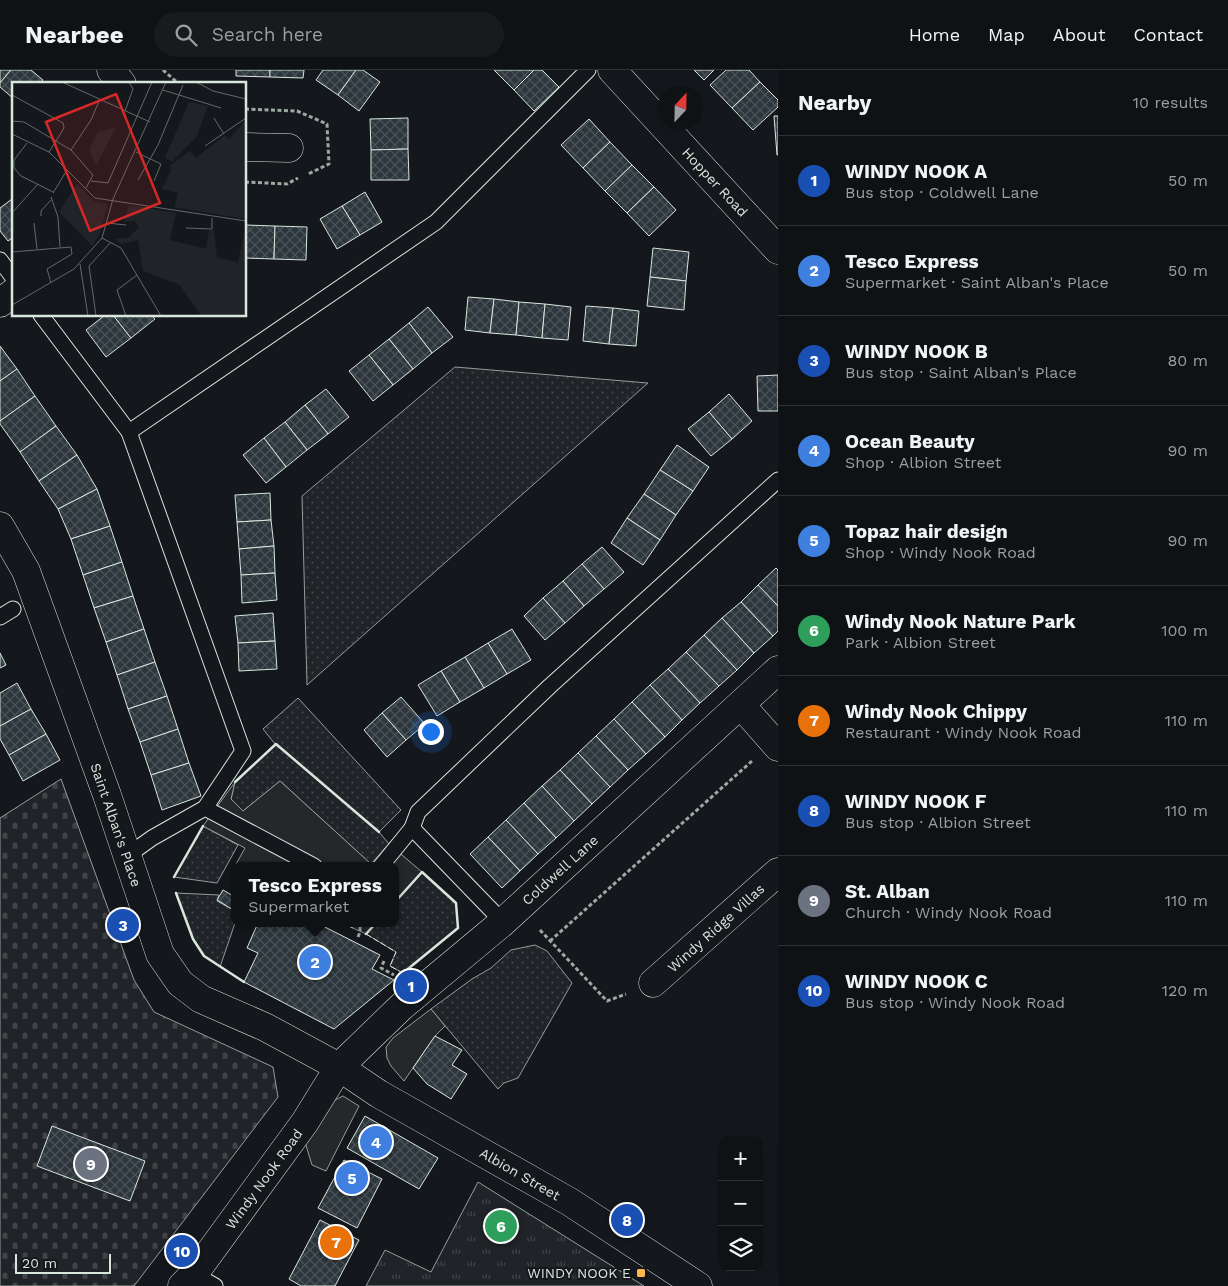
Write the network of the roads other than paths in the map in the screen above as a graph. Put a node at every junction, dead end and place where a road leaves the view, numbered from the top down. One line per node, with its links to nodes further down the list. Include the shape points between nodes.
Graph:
1 (111, 70): 4 (street)
2 (588, 70): 13 (lane, via 436,222)
3 (612, 70): 7 (street, Hopper Road)
4 (120, 82)
5 (246, 147): 6 (street)
6 (289, 148)
7 (778, 250)
8 (0, 260): 9 (lane)
9 (12, 276)
10 (12, 294): 11 (street)
11 (0, 303)
12 (42, 316): 13 (lane)
13 (129, 432): 19 (lane, via 243,752)
14 (778, 480): 20 (lane, via 543,693 418,812)
15 (0, 526): 21 (street, Saint Alban's Place, via 26,572)
16 (778, 670): 17 (street, Coldwell Lane)
17 (741, 705): 18 (street); 25 (street, Coldwell Lane)
18 (776, 745)
19 (205, 808): 21 (lane); 22 (lane)
20 (412, 828): 23 (lane); 25 (lane)
21 (127, 856): 27 (street, Saint Alban's Place, via 160,954 180,983 201,999 265,1027)
22 (306, 862)
23 (384, 862)
24 (778, 872): 26 (street, Windy Ridge Villas)
25 (511, 915): 27 (street, Coldwell Lane, via 401,1007)
26 (653, 983)
27 (339, 1067): 28 (street, Windy Nook Road); 29 (street, Albion Street, via 379,1094 570,1202)
28 (197, 1282)
29 (698, 1286)

